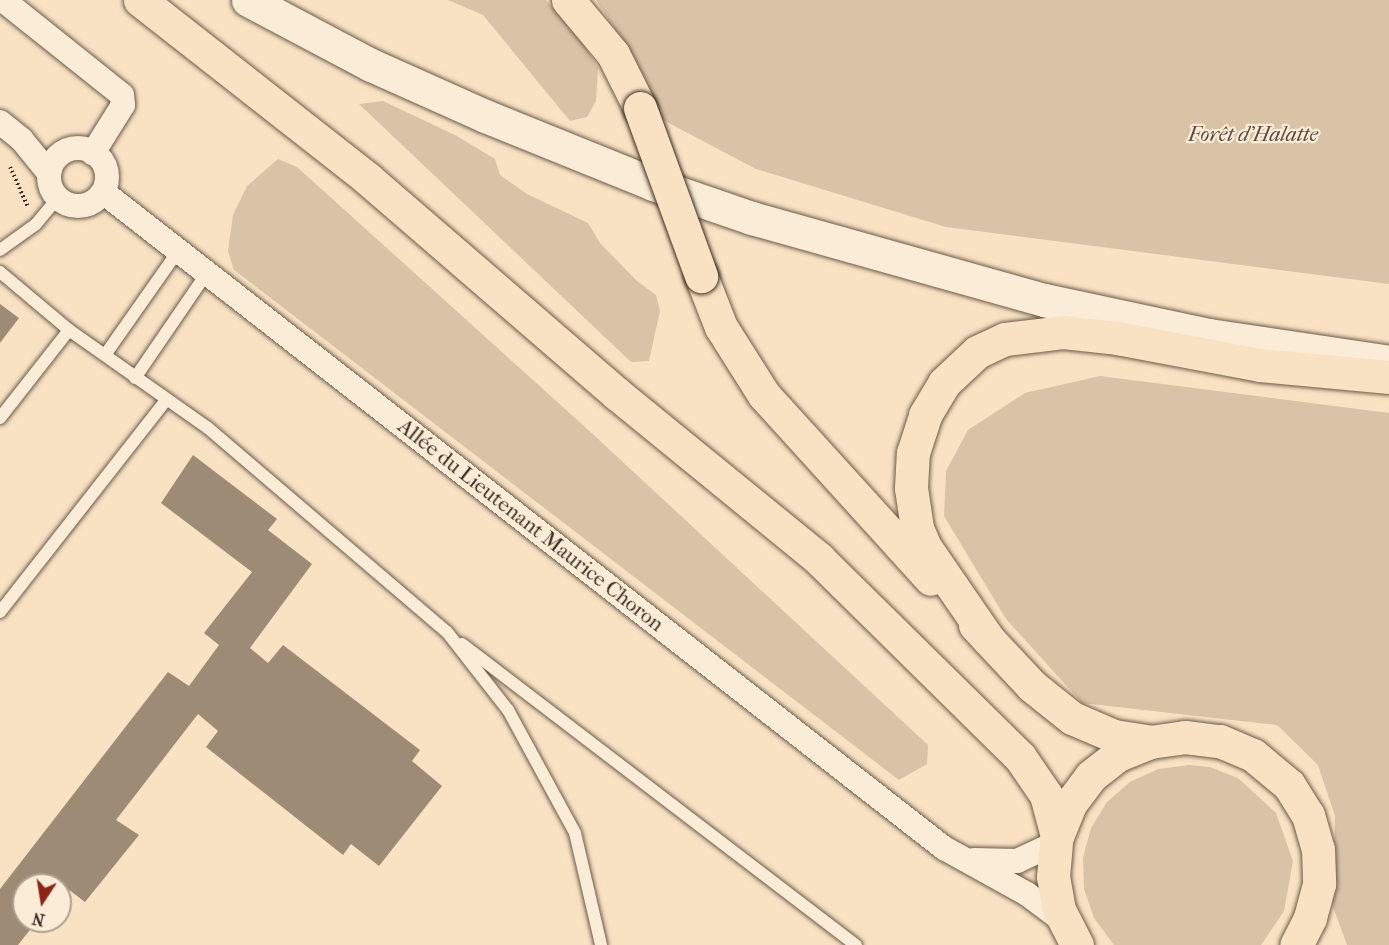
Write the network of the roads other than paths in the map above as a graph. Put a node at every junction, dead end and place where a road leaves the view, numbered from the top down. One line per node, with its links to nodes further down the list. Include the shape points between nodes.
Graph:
1 (3, 0): 8 (street, via 122,95 123,105)
2 (140, 0): 27 (main road, via 368,179 616,394 819,559 1020,757 1046,795)
3 (228, 0): 6 (main road)
4 (248, 0): 6 (main road)
5 (568, 0): 25 (main road, bridge, via 613,54 640,108 701,276 739,358 779,414)
6 (318, 39): 18 (main road, via 519,131 653,184 799,232 1085,309 1209,335)
7 (2, 123): 9 (street)
8 (93, 153): 9 (street, via 79,148 66,151 54,160); 10 (street, via 107,174)
9 (49, 173): 11 (street)
10 (103, 192): 11 (street, via 87,204 67,204); 13 (street, Allée du Lieutenant Maurice Choron)
11 (58, 198): 12 (lane, via 36,224)
12 (0, 250)
13 (178, 250): 15 (street, Allée du Lieutenant Maurice Choron); 17 (lane)
14 (0, 272): 16 (lane)
15 (207, 273): 20 (lane); 28 (street, Allée du Lieutenant Maurice Choron)
16 (69, 330): 17 (lane); 22 (lane)
17 (105, 355): 20 (lane)
18 (1389, 362)
19 (1389, 377): 25 (main road, via 1260,365 1064,332 1005,339 977,352 944,383 925,416 914,453 911,488 917,528 925,547)
20 (135, 378): 21 (lane)
21 (166, 400): 23 (lane); 24 (lane, via 208,428)
22 (0, 418)
23 (0, 612)
24 (447, 632): 31 (lane, via 508,710 575,833); 32 (lane)
25 (989, 640): 26 (main road, via 1039,692 1072,718 1114,736)
26 (1150, 742): 27 (main road, via 1118,755 1091,776 1070,804); 30 (main road, via 1185,737 1220,741 1253,754 1289,785 1308,815 1319,861 1317,896)
27 (1057, 839): 28 (street, Allée du Lieutenant Maurice Choron, via 1008,863); 29 (main road, via 1054,888)
28 (960, 856): 29 (street, Allée du Lieutenant Maurice Choron, via 1027,894)
29 (1070, 933)
30 (1302, 940)
31 (601, 945)
32 (856, 945)

